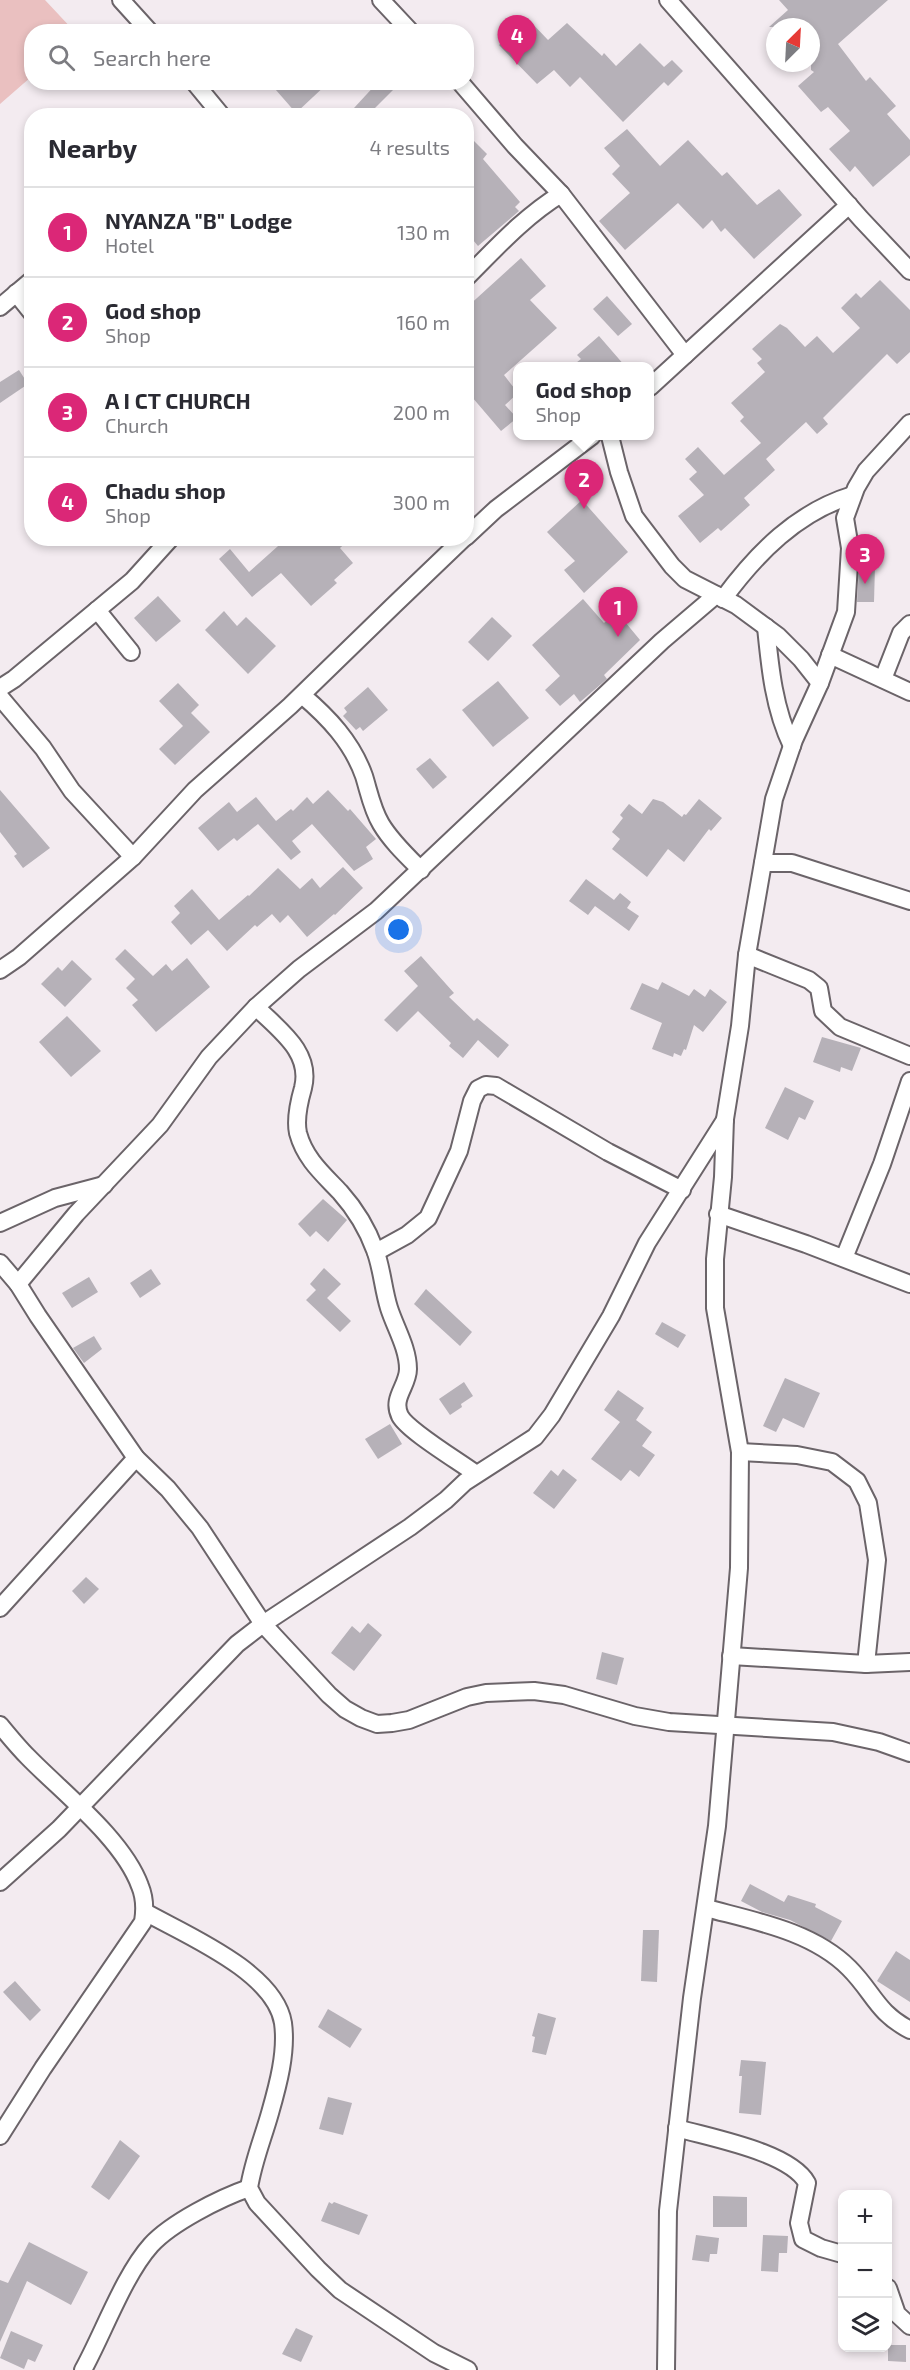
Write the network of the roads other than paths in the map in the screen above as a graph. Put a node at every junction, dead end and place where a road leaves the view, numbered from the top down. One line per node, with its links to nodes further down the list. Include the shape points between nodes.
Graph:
1 (121, 0): 4 (street)
2 (381, 0): 5 (street)
3 (675, 3): 10 (street)
4 (143, 24)
5 (404, 24)
6 (202, 90): 8 (street)
7 (467, 90): 9 (street)
8 (216, 108)
9 (561, 194): 11 (street, via 521,223); 17 (street)
10 (849, 205): 12 (street); 17 (street)
11 (474, 270)
12 (910, 271)
13 (24, 286): 14 (street)
14 (16, 293): 15 (street); 16 (street)
15 (24, 303)
16 (0, 307)
17 (685, 355): 18 (street)
18 (654, 383)
19 (910, 423): 22 (street, via 867,471)
20 (586, 440): 23 (street)
21 (611, 440): 26 (street, via 634,516 685,579)
22 (853, 495): 26 (street, via 830,502 793,524 763,549); 31 (street, via 845,518 850,549 846,612)
23 (474, 529)
24 (164, 546): 27 (street, via 132,581)
25 (456, 546): 36 (street)
26 (719, 597): 29 (street, via 736,604); 41 (street, via 662,641)
27 (97, 610): 30 (street); 34 (street)
28 (910, 624): 32 (street, via 901,633)
29 (766, 627): 33 (street, via 801,658); 38 (street, via 778,711)
30 (131, 652)
31 (830, 656): 32 (street); 33 (street)
32 (883, 679): 35 (street)
33 (820, 683): 38 (street)
34 (0, 687)
35 (910, 692)
36 (302, 695): 39 (street, via 195,790); 41 (street, via 348,743 381,824)
37 (2, 704): 39 (street, via 43,748 72,791)
38 (792, 746): 40 (street, via 774,799)
39 (133, 857): 44 (street)
40 (763, 863): 42 (street, via 792,863); 43 (street)
41 (421, 870): 45 (street)
42 (910, 901)
43 (747, 955): 46 (street, via 819,988 823,1011 840,1027); 48 (street)
44 (0, 970)
45 (256, 1007): 49 (street, via 209,1057 160,1125); 53 (street, via 291,1041 305,1063 299,1105 301,1141 320,1172 361,1218)
46 (910, 1056)
47 (910, 1081): 54 (street)
48 (725, 1119): 50 (street); 51 (street)
49 (104, 1185): 52 (street, via 55,1198); 56 (street)
50 (682, 1190): 53 (street, via 496,1086 486,1085 478,1089 472,1101 459,1151 428,1218); 60 (street, via 647,1243 576,1376 536,1437)
51 (718, 1214): 54 (street); 58 (street, via 715,1308)
52 (0, 1223)
53 (376, 1252): 60 (street, via 388,1307 407,1362 407,1378 398,1394 399,1414 416,1432)
54 (844, 1258): 57 (street)
55 (0, 1263): 56 (street)
56 (18, 1284): 59 (street)
57 (910, 1284)
58 (740, 1452): 63 (street, via 739,1568); 65 (street, via 797,1455 831,1462 857,1481 868,1503 877,1560)
59 (136, 1458): 61 (street); 62 (street, via 200,1528)
60 (476, 1474): 62 (street, via 382,1546)
61 (0, 1608)
62 (263, 1624): 67 (street, via 329,1695 345,1709 377,1724 409,1720 467,1698 509,1690 564,1695 621,1713 669,1722); 69 (street, via 214,1666)
63 (731, 1656): 65 (street); 67 (street)
64 (910, 1662): 65 (street)
65 (866, 1664)
66 (0, 1725): 69 (street)
67 (724, 1725): 68 (street, via 833,1732); 71 (street)
68 (910, 1753)
69 (80, 1808): 70 (street); 72 (street, via 132,1870 140,1885)
70 (0, 1882)
71 (706, 1908): 73 (street, via 795,1934 827,1951 849,1968 884,2014); 74 (street)
72 (144, 1912): 75 (street, via 143,1922); 76 (street, via 253,1976 264,1986 283,2022 281,2066)
73 (910, 2030)
74 (677, 2128): 77 (street, via 787,2163 807,2183 799,2223 803,2239); 82 (street, via 668,2211)
75 (0, 2136)
76 (249, 2188): 80 (street, via 228,2195 158,2238 131,2275); 81 (street, via 263,2210 340,2290 434,2353)
77 (838, 2252)
78 (891, 2298): 79 (street, via 897,2314)
79 (910, 2326)
80 (83, 2370)
81 (468, 2370)
82 (666, 2370)

